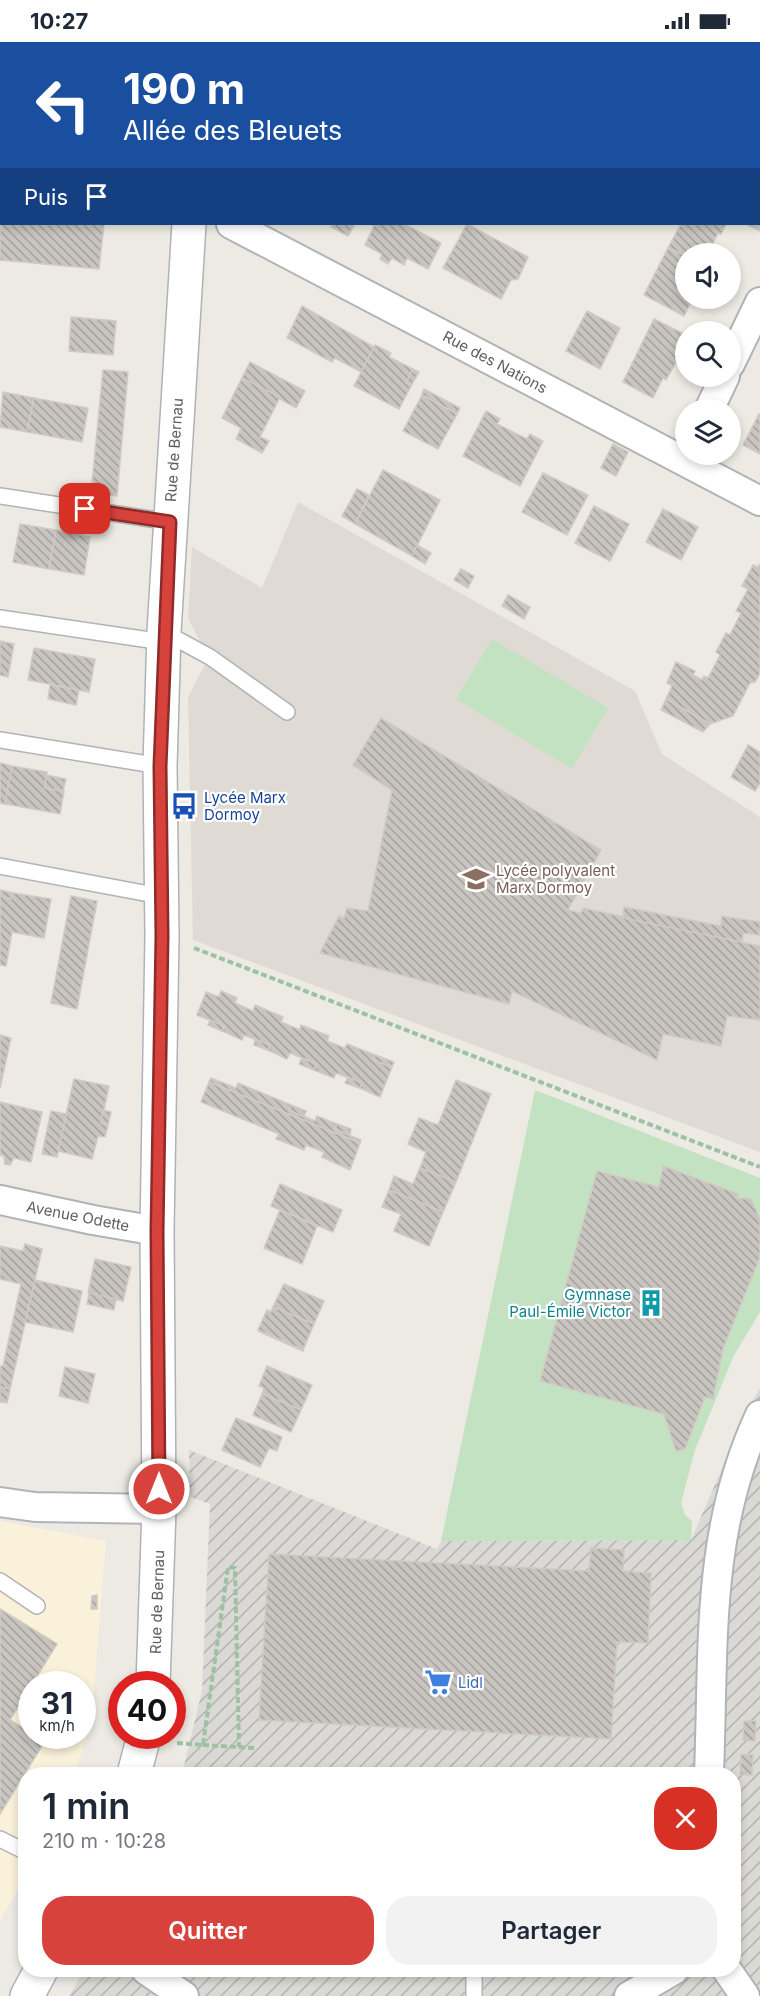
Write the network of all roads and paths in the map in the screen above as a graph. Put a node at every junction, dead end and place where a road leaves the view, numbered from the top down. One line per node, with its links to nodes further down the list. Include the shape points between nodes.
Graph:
1 (189, 225): 9 (street, Rue de Bernau)
2 (233, 225): 5 (street, Rue des Nations)
3 (760, 302): 4 (street)
4 (741, 341)
5 (675, 452)
6 (698, 465): 8 (street, Rue des Nations)
7 (0, 496): 9 (lane)
8 (760, 501)
9 (170, 522): 11 (street, Rue de Bernau)
10 (0, 618): 11 (lane)
11 (163, 637): 12 (lane, via 210,657); 14 (street, Rue de Bernau)
12 (287, 712)
13 (0, 740): 14 (lane)
14 (160, 766): 16 (street, Rue de Bernau)
15 (0, 866): 16 (lane)
16 (160, 896): 17 (street, Rue de Bernau)
17 (162, 936): 18 (path); 20 (street, Rue de Bernau)
18 (760, 1167)
19 (0, 1200): 20 (street, Avenue Odette)
20 (157, 1231): 23 (street, Rue de Bernau)
21 (760, 1415): 33 (street, via 744,1449 725,1520 718,1566 713,1601)
22 (0, 1502): 23 (street, via 35,1507)
23 (159, 1509): 26 (street, Rue de Bernau)
24 (0, 1581): 25 (lane)
25 (37, 1606)
26 (154, 1671)
27 (186, 1744): 28 (path)
28 (203, 1746): 29 (path); 29 (path, via 228,1567 235,1568)
29 (239, 1747): 30 (path)
30 (254, 1748)
31 (140, 1749): 32 (street)
32 (136, 1767)
33 (709, 1767)
34 (0, 1839): 35 (lane)
35 (18, 1848)
36 (37, 1977): 41 (street)
37 (156, 1977): 42 (street)
38 (474, 1977): 43 (lane)
39 (662, 1977): 44 (street)
40 (732, 1977): 45 (street)
41 (27, 1996)
42 (184, 1996)
43 (474, 1996)
44 (628, 1996)
45 (745, 1996)

